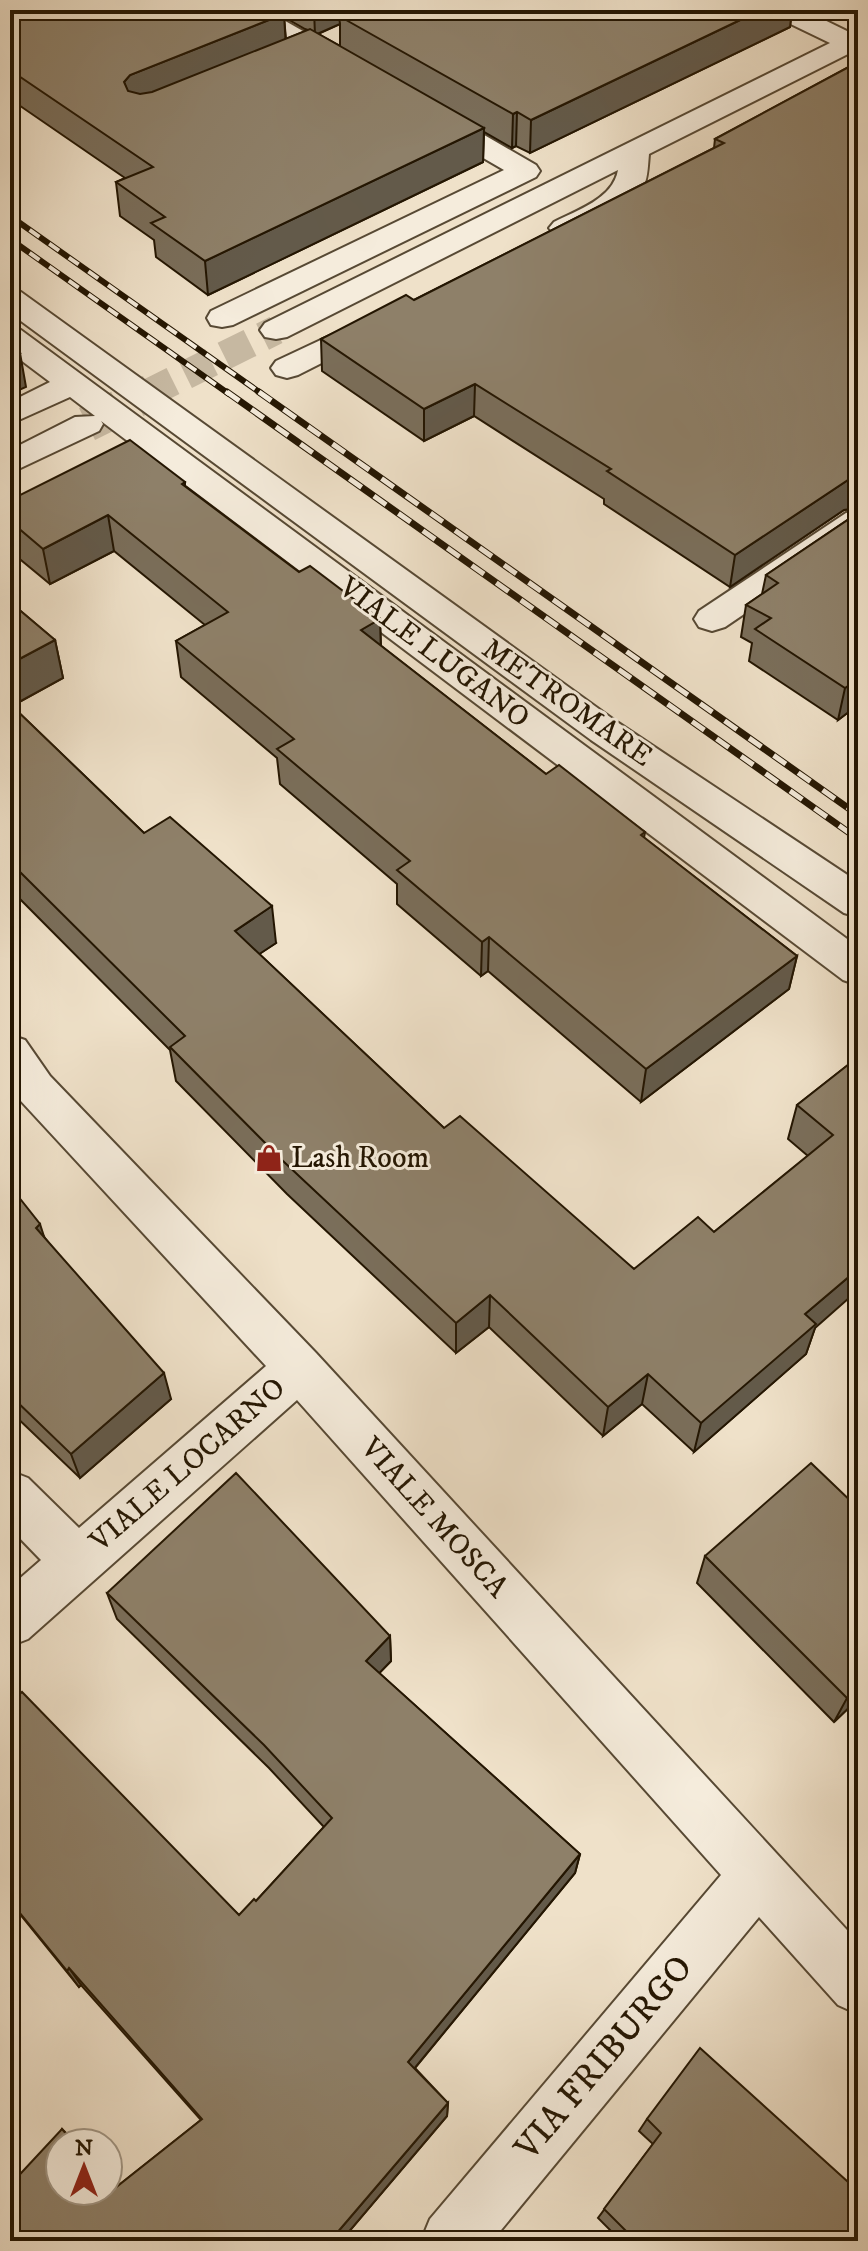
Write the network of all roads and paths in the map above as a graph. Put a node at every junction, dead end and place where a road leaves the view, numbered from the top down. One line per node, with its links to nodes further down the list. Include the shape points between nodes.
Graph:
1 (247, 10): 5 (street)
2 (783, 10): 4 (street)
3 (342, 36): 5 (street)
4 (855, 43): 9 (street)
5 (313, 49): 6 (street); 7 (street)
6 (285, 60)
7 (367, 79)
8 (407, 102): 13 (street, via 526,171)
9 (636, 150): 10 (street, via 630,184 609,205); 14 (street)
10 (539, 241)
11 (10, 299): 23 (street, METROMARE, via 604,731)
12 (399, 311): 16 (street)
13 (222, 318)
14 (276, 330)
15 (10, 337): 17 (street, VIALE LUGANO)
16 (287, 368)
17 (72, 384): 18 (street); 24 (street, VIALE LUGANO, via 138,450)
18 (10, 414)
19 (87, 424): 20 (street)
20 (10, 463)
21 (858, 521): 22 (street)
22 (712, 619)
23 (858, 902)
24 (858, 969)
25 (10, 1052): 26 (street, VIALE MOSCA, via 35,1088)
26 (299, 1368): 28 (street, VIALE LOCARNO); 30 (street, VIALE MOSCA)
27 (10, 1494): 28 (street, VIALE LOCARNO)
28 (77, 1561): 29 (street, VIALE LOCARNO)
29 (10, 1621)
30 (756, 1876): 31 (street, VIALE MOSCA); 32 (street, VIA FRIBURGO)
31 (858, 1985)
32 (452, 2241)

